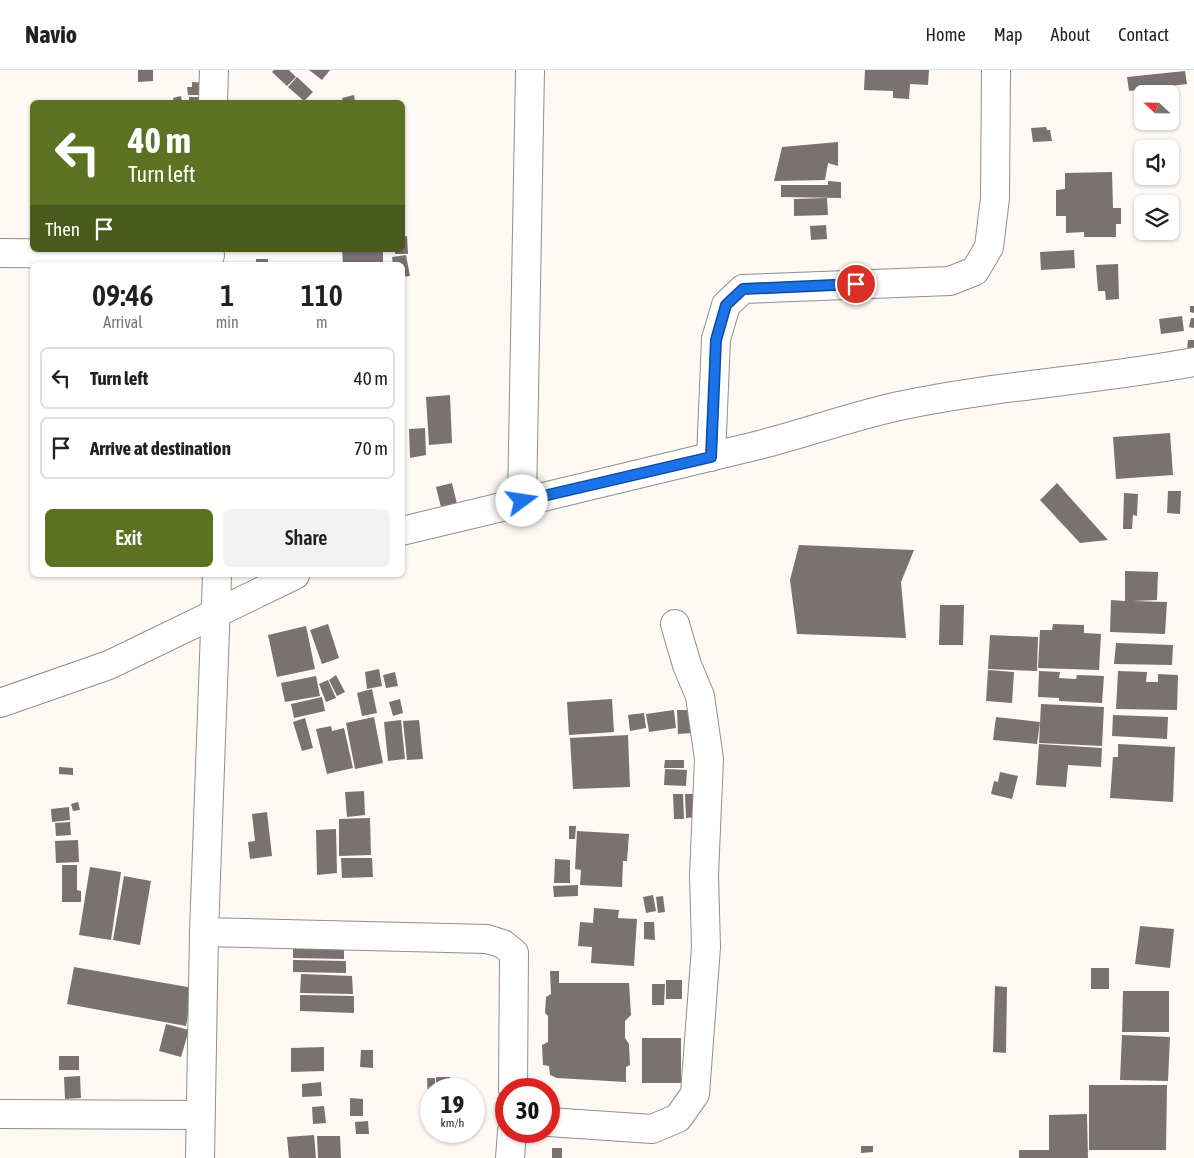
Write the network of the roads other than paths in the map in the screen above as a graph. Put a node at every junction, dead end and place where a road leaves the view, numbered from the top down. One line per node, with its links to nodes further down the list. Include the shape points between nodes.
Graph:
1 (214, 70): 4 (street)
2 (530, 70): 9 (street)
3 (996, 70): 8 (street, via 994,198 989,247 975,271 950,281 743,289 726,305 716,340)
4 (213, 100)
5 (0, 253): 6 (street)
6 (210, 257)
7 (1194, 362): 8 (street, via 1144,372 1034,384 903,405)
8 (711, 457): 9 (street)
9 (522, 501): 10 (street)
10 (405, 530)
11 (217, 577): 13 (street)
12 (291, 577): 13 (street)
13 (216, 614): 15 (street, via 108,665); 16 (street)
14 (676, 624): 20 (street, via 687,665 700,696 709,759 704,875 706,947 695,1094 678,1118 652,1129)
15 (0, 703)
16 (204, 932): 17 (street, via 487,939 504,944 514,953); 19 (street)
17 (514, 1078)
18 (0, 1114): 19 (street)
19 (200, 1114): 22 (street)
20 (560, 1123)
21 (511, 1143): 23 (street)
22 (200, 1158)
23 (510, 1158)

